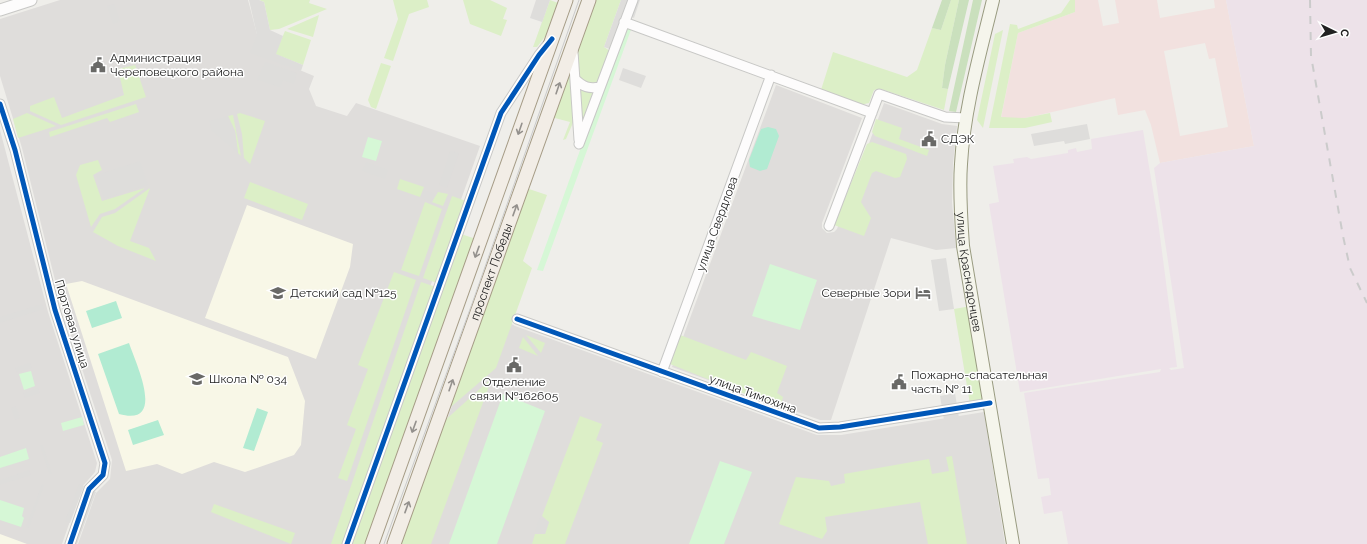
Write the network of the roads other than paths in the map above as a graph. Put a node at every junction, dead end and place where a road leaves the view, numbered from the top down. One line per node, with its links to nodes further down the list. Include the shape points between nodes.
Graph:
1 (31, 0): 6 (street)
2 (566, 0): 8 (main road, проспект Победы)
3 (589, 0): 9 (main road, проспект Победы)
4 (633, 0): 7 (street)
5 (993, 0): 15 (main road, улица Краснодонцев)
6 (0, 10)
7 (624, 22): 10 (street); 12 (street)
8 (552, 39): 21 (street, via 501,112); 22 (main road, проспект Победы, one-way to 22)
9 (572, 48): 11 (street); 23 (main road, проспект Победы, one-way to 9)
10 (771, 75): 14 (street); 18 (street, улица Свердлова)
11 (574, 79): 12 (street, via 582,86); 12 (street, via 579,144)
12 (600, 87)
13 (0, 104): 20 (street, Портовая улица, via 15,150 55,310 104,463 103,475 89,489)
14 (872, 113): 15 (street, via 879,94 945,117); 16 (street)
15 (966, 118): 19 (main road, улица Краснодонцев, via 961,163 960,209 963,246)
16 (830, 226)
17 (517, 319): 18 (street, улица Тимохина)
18 (662, 372): 19 (street, улица Тимохина, via 819,428 840,427)
19 (990, 403): 24 (main road, улица Краснодонцев)
20 (70, 544)
21 (347, 544)
22 (372, 544)
23 (394, 544)
24 (1013, 544)

